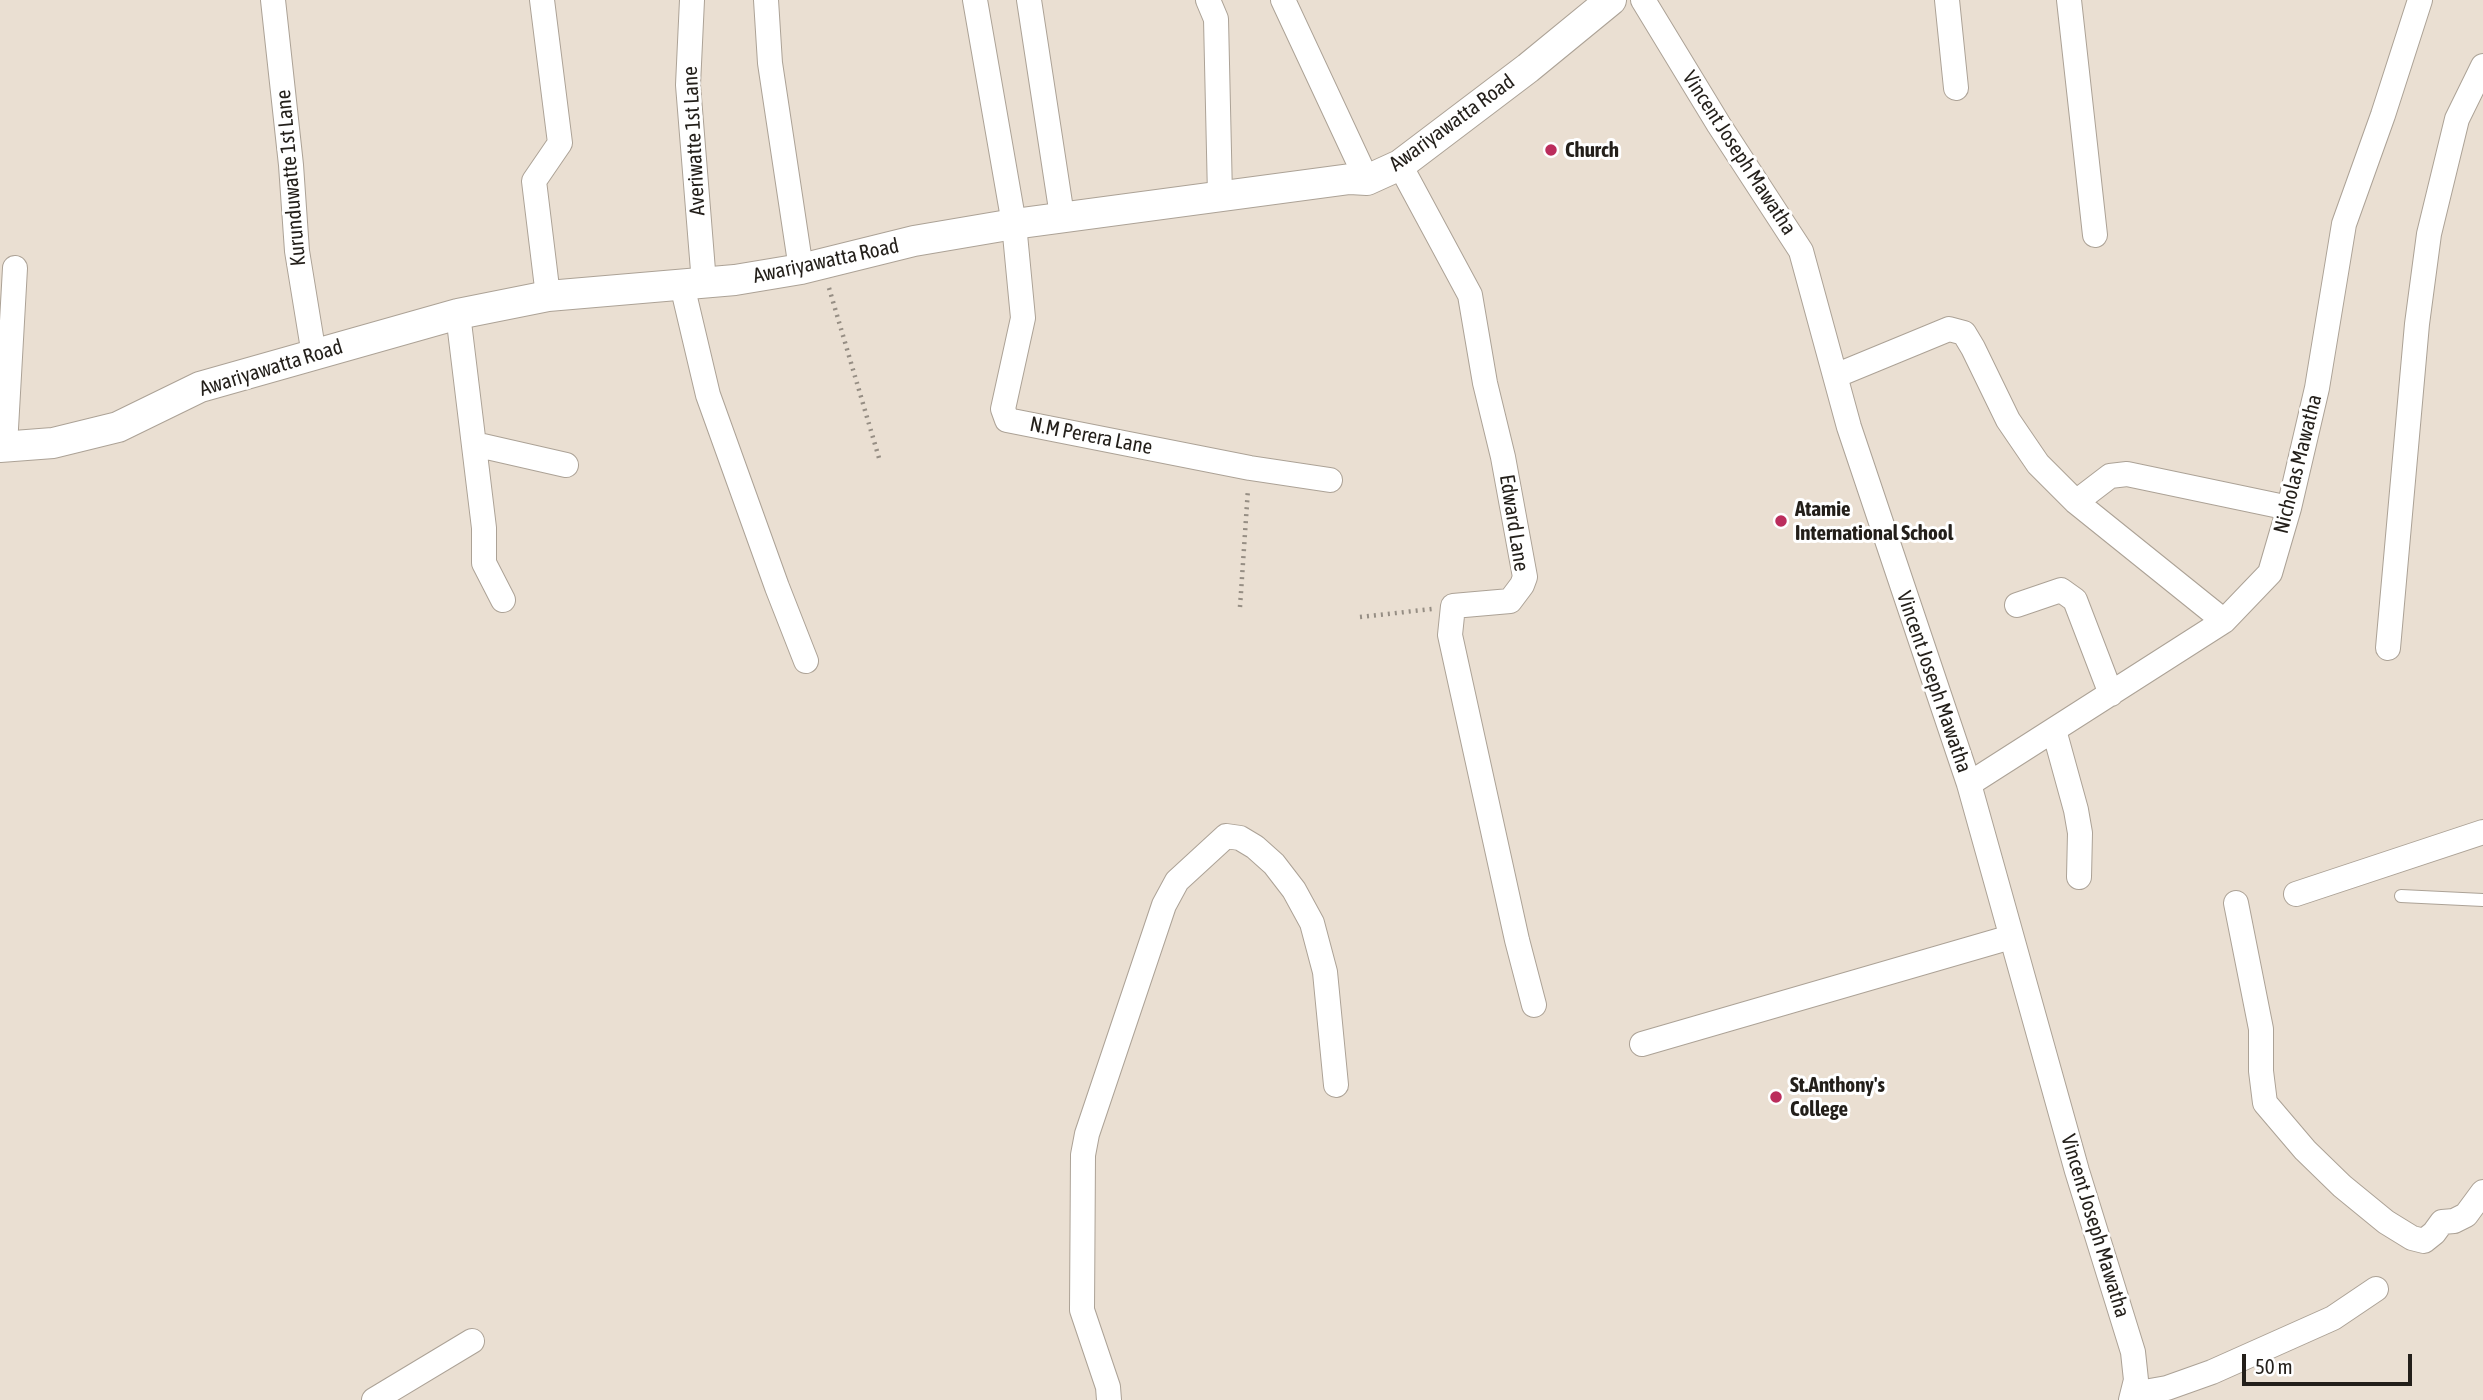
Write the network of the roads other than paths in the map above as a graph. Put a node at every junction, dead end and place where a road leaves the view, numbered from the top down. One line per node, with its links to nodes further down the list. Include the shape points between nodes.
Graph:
1 (273, 0): 27 (street, Kurunduwatte 1st Lane, via 297,251)
2 (542, 0): 25 (street, via 560,143 534,181)
3 (692, 0): 24 (street, Averiwatte 1st Lane, via 688,85)
4 (766, 0): 22 (street, via 770,63)
5 (975, 0): 20 (street)
6 (1029, 0): 19 (street)
7 (1208, 0): 18 (street, via 1216,19)
8 (1283, 0): 17 (street)
9 (1611, 0): 16 (street, Awariyawatta Road)
10 (1643, 0): 28 (street, Vincent Joseph Mawatha, via 1801,251)
11 (1947, 0): 15 (street)
12 (2069, 0): 21 (street)
13 (2420, 0): 34 (street, Nicholas Mawatha, via 2344,224 2317,388)
14 (2483, 66): 38 (street, via 2457,119 2429,234)
15 (1955, 88)
16 (1400, 165): 17 (street, Awariyawatta Road); 50 (street, Edward Lane, via 1470,295 1525,577 1510,601 1453,606 1450,635)
17 (1367, 180): 18 (street, Awariyawatta Road)
18 (1220, 196): 19 (street, Awariyawatta Road)
19 (1062, 216): 20 (street, Awariyawatta Road)
20 (1014, 224): 22 (street, Awariyawatta Road); 32 (street, N.M Perera Lane, via 1023,318 1003,409 1007,420)
21 (2095, 234)
22 (812, 266): 24 (street, Awariyawatta Road)
23 (15, 268): 30 (street)
24 (693, 284): 25 (street, Awariyawatta Road); 39 (street, Averiwatte 1st Lane, via 708,395)
25 (548, 296): 26 (street, Awariyawatta Road)
26 (458, 314): 27 (street, Awariyawatta Road); 29 (street)
27 (314, 355): 30 (street, Awariyawatta Road, via 200,387 118,427 52,443)
28 (1835, 376): 33 (street, via 1950,328 1964,333 2008,420 2038,464); 42 (street, Vincent Joseph Mawatha)
29 (474, 444): 31 (street); 35 (street, via 484,563)
30 (2, 447)
31 (566, 465)
32 (1330, 480)
33 (2076, 502): 34 (street, via 2110,476 2127,474); 37 (street)
34 (2289, 508): 37 (street, Nicholas Mawatha, via 2270,573)
35 (503, 600)
36 (2017, 605): 40 (street, via 2061,590 2075,600)
37 (2224, 621): 40 (street, Nicholas Mawatha)
38 (2388, 648)
39 (807, 661)
40 (2111, 694): 41 (street, Nicholas Mawatha)
41 (2054, 730): 42 (street, Nicholas Mawatha); 44 (street, via 2080,833)
42 (1969, 785): 49 (street, Vincent Joseph Mawatha)
43 (2483, 832): 45 (street)
44 (2079, 877)
45 (2296, 894)
46 (2400, 896): 47 (lane)
47 (2483, 900)
48 (2236, 903): 53 (street, via 2261,1028 2265,1103 2305,1150 2386,1222 2424,1241 2442,1222 2466,1215)
49 (2011, 937): 51 (street); 56 (street, Vincent Joseph Mawatha, via 2133,1352 2136,1380)
50 (1534, 1005)
51 (1642, 1044)
52 (1336, 1085): 58 (street, via 1325,972 1312,923 1274,864 1240,838 1226,836 1177,881 1167,898 1087,1134 1082,1310)
53 (2483, 1192)
54 (2376, 1289): 56 (street, via 2333,1318 2212,1372)
55 (472, 1341): 57 (street)
56 (2132, 1397)
57 (374, 1400)
58 (1109, 1400)

